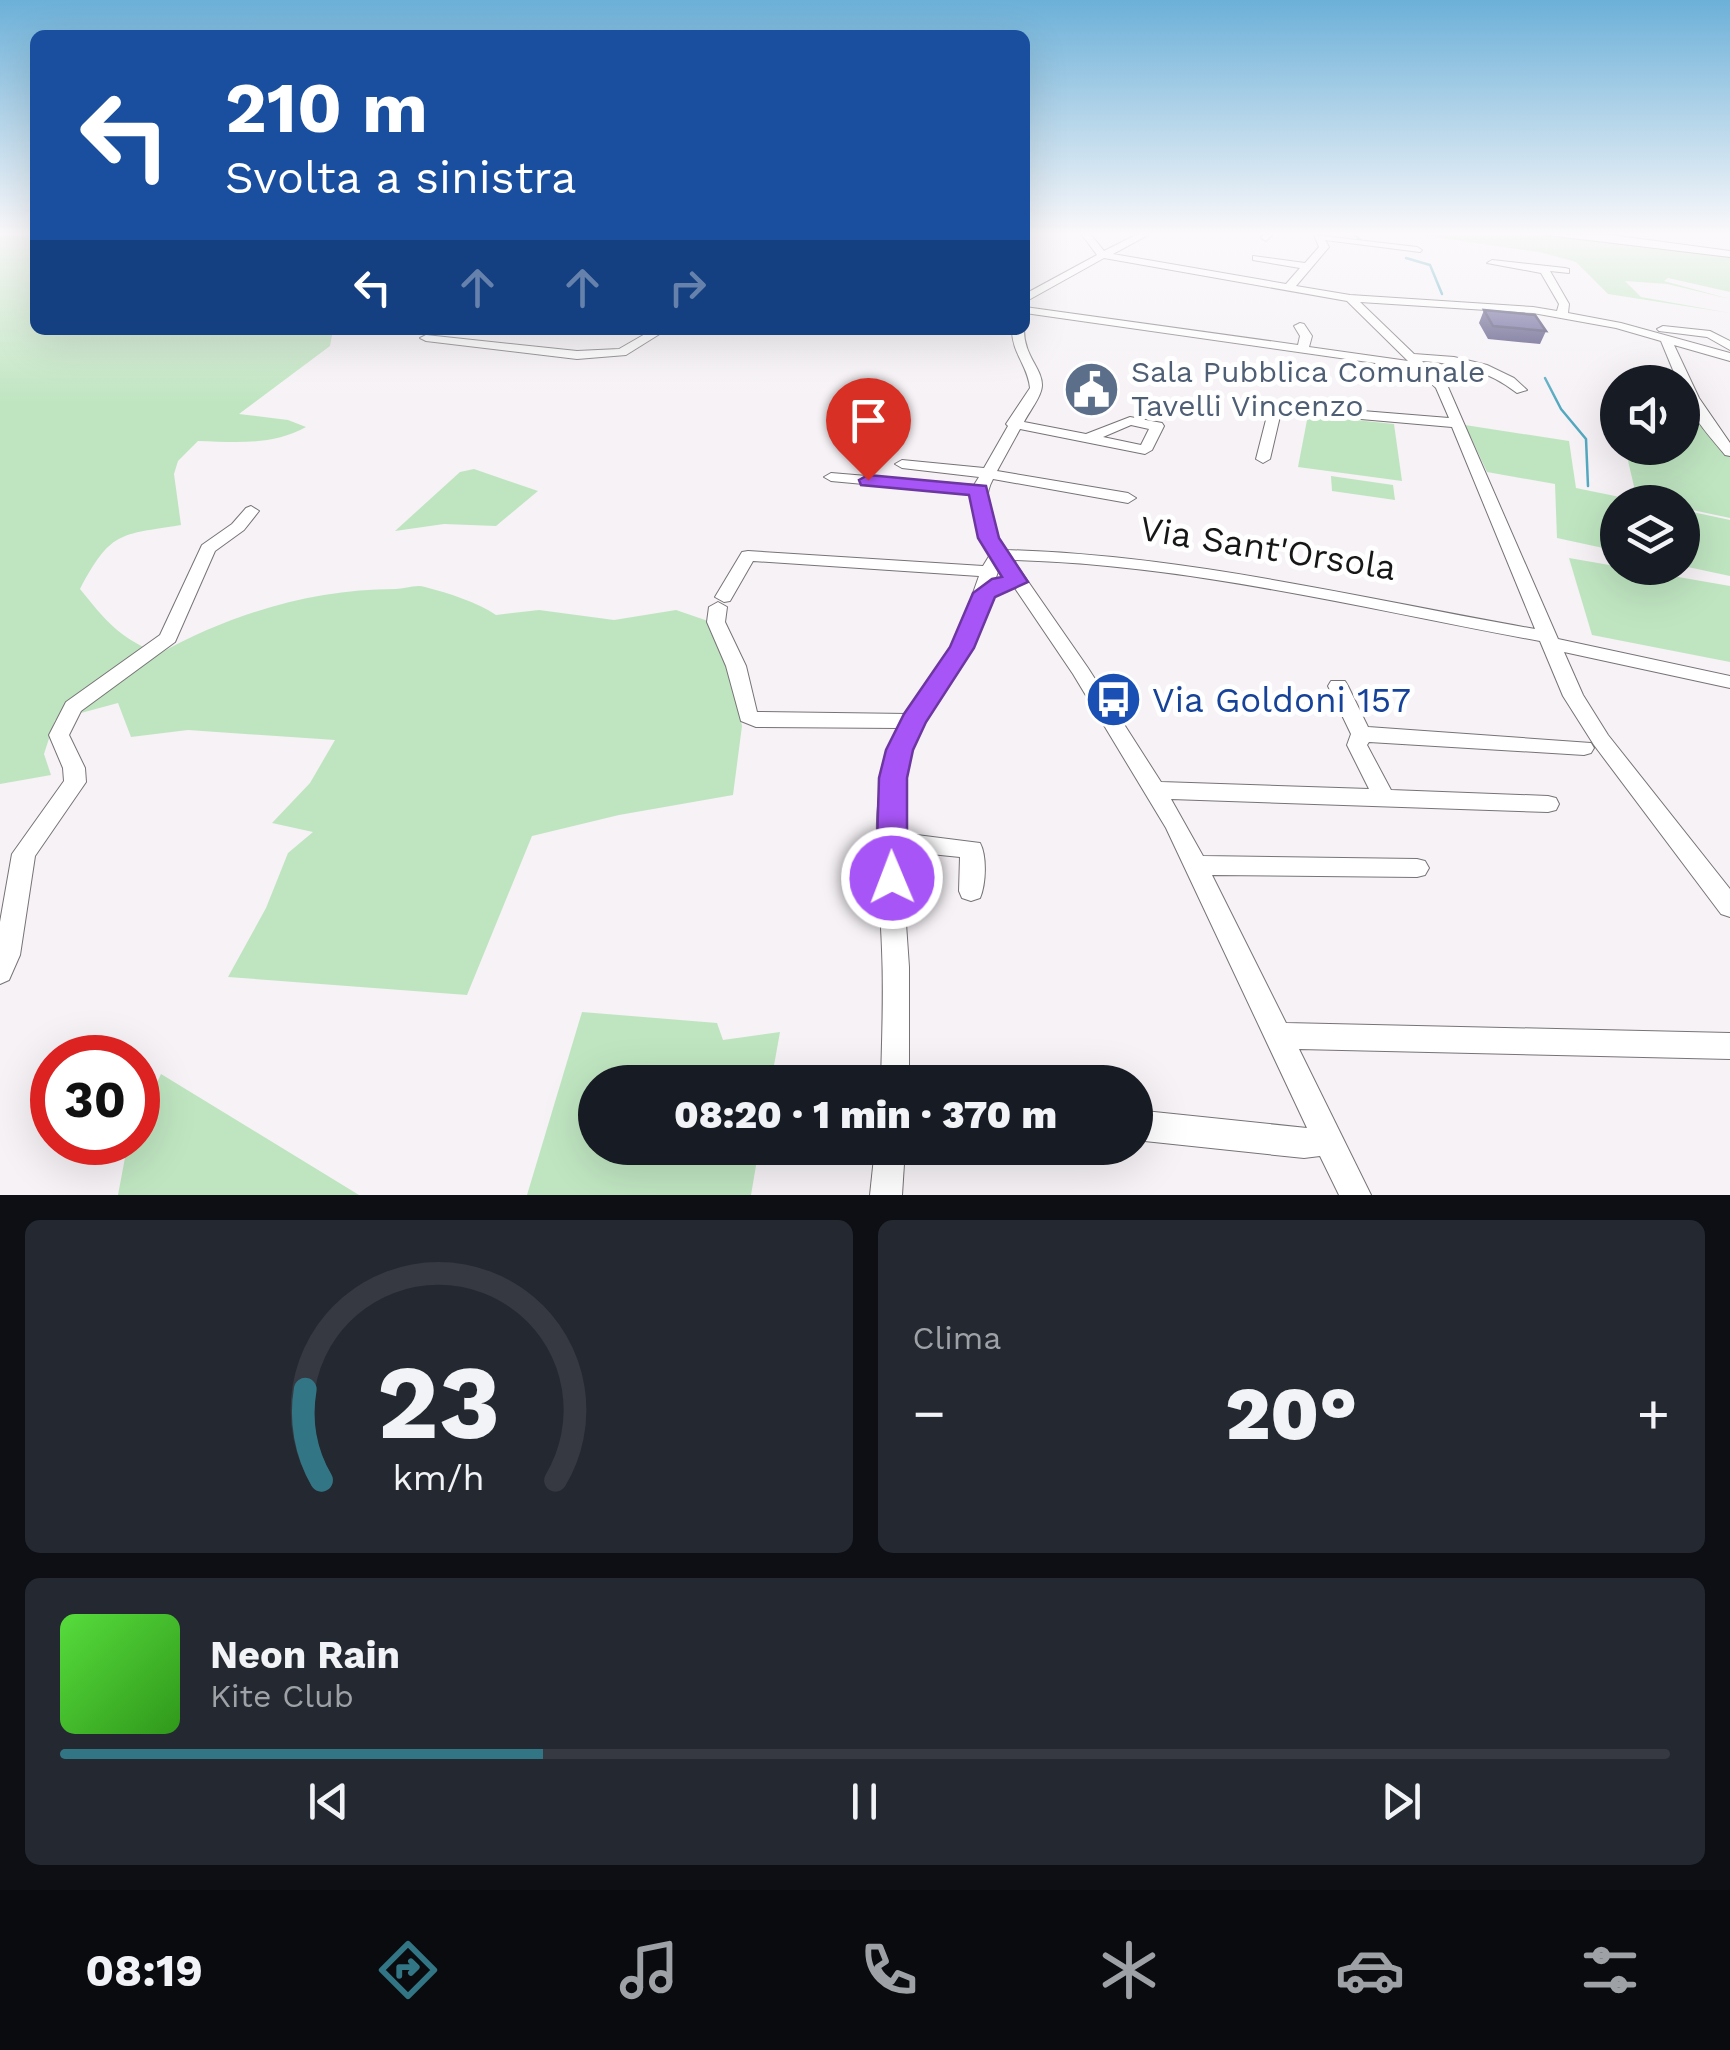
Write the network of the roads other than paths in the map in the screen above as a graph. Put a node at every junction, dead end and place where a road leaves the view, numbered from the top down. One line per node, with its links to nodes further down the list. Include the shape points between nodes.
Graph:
1 (1314, 291): 3 (street)
2 (1556, 291): 5 (street)
3 (1350, 298): 5 (street); 17 (street)
4 (1030, 301): 15 (street)
5 (1562, 315): 6 (street)
6 (1618, 325): 8 (street); 13 (street)
7 (1300, 326): 15 (street, via 1306,336)
8 (1710, 334): 11 (street); 14 (street)
9 (651, 335): 12 (street, via 622,352 577,355)
10 (1018, 335): 20 (street, via 1019,354 1037,382)
11 (1730, 336)
12 (426, 338)
13 (1666, 338): 16 (street); 22 (street, via 1691,396)
14 (1730, 346)
15 (1302, 350): 17 (street)
16 (1730, 358)
17 (1416, 362): 18 (street, via 1463,363); 19 (street, via 1442,387)
18 (1522, 390)
19 (1456, 423): 23 (street, via 1276,408); 33 (street)
20 (1013, 424): 21 (street); 25 (street)
21 (1087, 439)
22 (1730, 452)
23 (1263, 459)
24 (902, 464): 25 (street)
25 (986, 473): 27 (street); 28 (street)
26 (832, 477): 27 (street)
27 (979, 490): 30 (street, via 983,522)
28 (1128, 498)
29 (250, 511): 47 (street, via 208,548 168,638 73,708 59,734 75,782 24,854)
30 (998, 555): 31 (street); 32 (street); 33 (street, Via Sant'Orsola, via 1204,571)
31 (986, 582): 32 (street); 36 (street, via 962,648); 36 (street, via 748,556 721,602 716,622 748,716)
32 (1016, 582): 39 (street)
33 (1546, 639): 34 (street, Via Sant'Orsola); 46 (street, via 1602,740)
34 (1730, 682)
35 (1338, 686): 37 (street)
36 (913, 720): 42 (street, via 893,778)
37 (1361, 734): 38 (street); 40 (street, via 1357,745)
38 (1584, 748)
39 (1156, 790): 40 (street); 43 (street)
40 (1383, 795): 41 (street)
41 (1548, 804)
42 (890, 841): 45 (street, via 972,849); 50 (street)
43 (1197, 865): 44 (street); 48 (street)
44 (1418, 868)
45 (971, 891)
46 (1730, 907)
47 (0, 972)
48 (1278, 1036): 49 (street); 52 (street)
49 (1730, 1046)
50 (895, 1065)
51 (1153, 1127): 52 (street)
52 (1328, 1140): 55 (street)
53 (889, 1165): 54 (street)
54 (886, 1195)
55 (1355, 1195)

